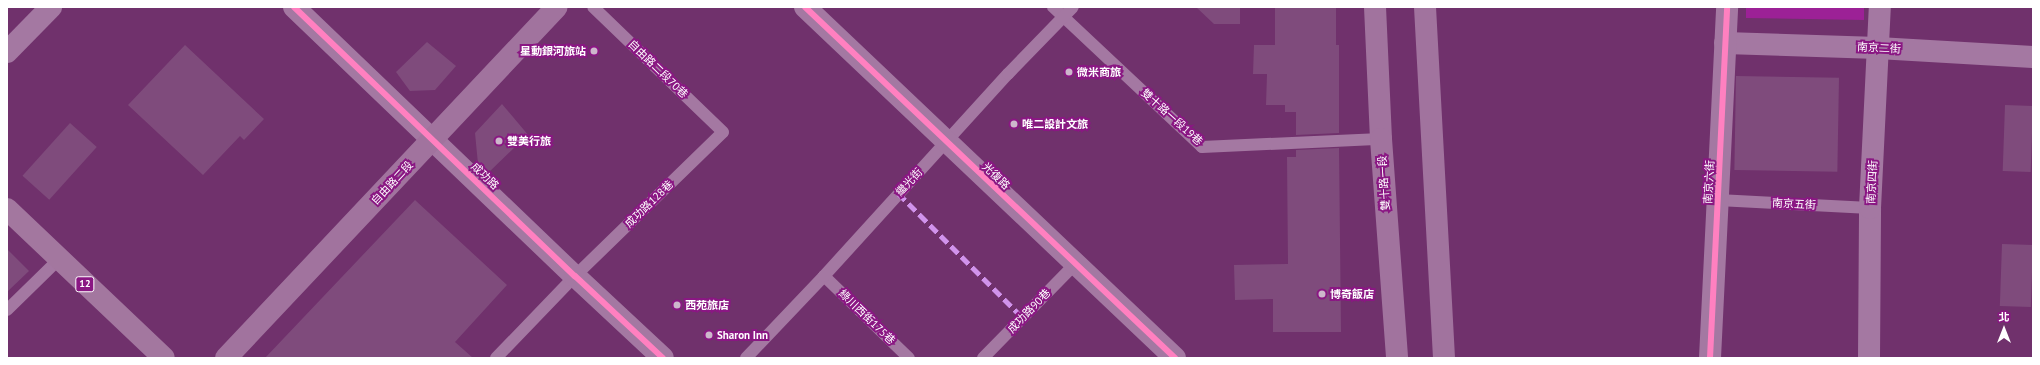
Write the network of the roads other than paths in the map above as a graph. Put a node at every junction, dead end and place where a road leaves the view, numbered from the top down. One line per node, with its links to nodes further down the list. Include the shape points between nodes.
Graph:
1 (294, 7): 18 (street, 成功路)
2 (557, 7): 18 (main road, 自由路二段)
3 (593, 7): 17 (lane, 自由路二段70巷)
4 (805, 7): 20 (street, 光復路)
5 (1053, 7): 12 (lane, 雙十路一段19巷)
6 (1074, 7): 12 (lane, 繼光街)
7 (1375, 7): 19 (main road, 雙十路一段)
8 (1425, 7): 38 (main road)
9 (1727, 7): 13 (street, 南京六街)
10 (1880, 7): 14 (street, 南京四街)
11 (42, 10): 15 (street)
12 (1063, 17): 19 (lane, 雙十路一段19巷, via 1202,146); 20 (lane, 繼光街)
13 (1725, 43): 14 (street, 南京二街); 21 (street, 南京六街)
14 (1878, 48): 16 (street, 南京二街); 22 (street, 南京四街)
15 (7, 52)
16 (2033, 57)
17 (723, 132): 26 (lane, 成功路128巷)
18 (433, 139): 26 (street, 成功路); 30 (main road, 自由路二段)
19 (1381, 139): 37 (main road, 雙十路一段)
20 (947, 142): 25 (street, 光復路); 27 (lane, 繼光街)
21 (1718, 200): 22 (lane, 南京五街); 39 (street, 南京六街)
22 (1870, 208): 40 (street, 南京四街)
23 (7, 209): 24 (main road, 12)
24 (59, 258): 28 (lane); 29 (main road, 12)
25 (1074, 264): 35 (lane, 成功路90巷); 36 (street, 光復路)
26 (574, 276): 31 (lane, 成功路128巷); 32 (street, 成功路)
27 (824, 276): 33 (lane, 繼光街); 34 (lane, 綠川西街175巷)
28 (7, 310)
29 (164, 358)
30 (226, 358)
31 (496, 358)
32 (663, 358)
33 (746, 358)
34 (909, 358)
35 (984, 358)
36 (1175, 358)
37 (1397, 358)
38 (1444, 358)
39 (1710, 358)
40 (1869, 358)

